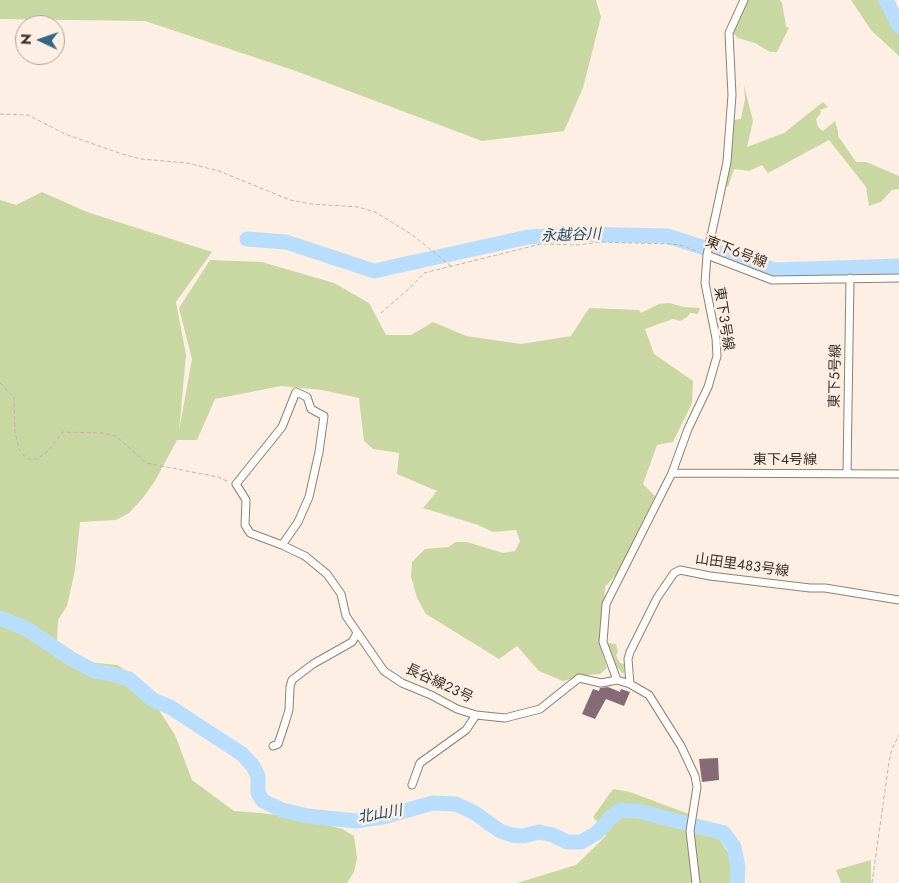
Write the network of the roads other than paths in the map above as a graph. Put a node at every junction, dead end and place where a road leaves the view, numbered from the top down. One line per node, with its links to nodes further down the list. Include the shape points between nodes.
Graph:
1 (744, 0): 2 (street, 東下３号線, via 729,33 732,95 727,162)
2 (707, 254): 3 (street, 東下６号線, via 772,280); 5 (street, 東下３号線, via 705,283 717,356 708,387)
3 (850, 278): 4 (street, 東下６号線); 6 (street, 東下５号線)
4 (899, 278)
5 (672, 473): 6 (street, 東下４号線); 11 (street, 東下３号線, via 606,604 603,642)
6 (847, 474): 7 (street, 東下４号線)
7 (899, 474)
8 (282, 545): 8 (street, 長谷線２３号, via 250,533 245,525 246,500 236,484 282,426 296,392 307,397 311,409 324,416 309,497 298,522); 10 (street, 長谷線２３号, via 306,556 327,574 341,594 346,616)
9 (899, 600): 12 (street, 山田里４８３号線, via 680,570 674,572 657,598 630,652)
10 (357, 633): 13 (street, 長谷線２３号, via 384,671 457,709); 14 (street, via 352,642 292,680 286,723 278,744)
11 (617, 680): 12 (street, 長谷線２３号); 13 (street, 長谷線２３号, via 601,682 579,678 540,709 505,718)
12 (630, 684): 16 (street, 長谷線２３号, via 650,695 695,776 697,787 690,831)
13 (476, 715): 15 (street, via 466,730 420,763)
14 (273, 746)
15 (412, 785)
16 (696, 883)

